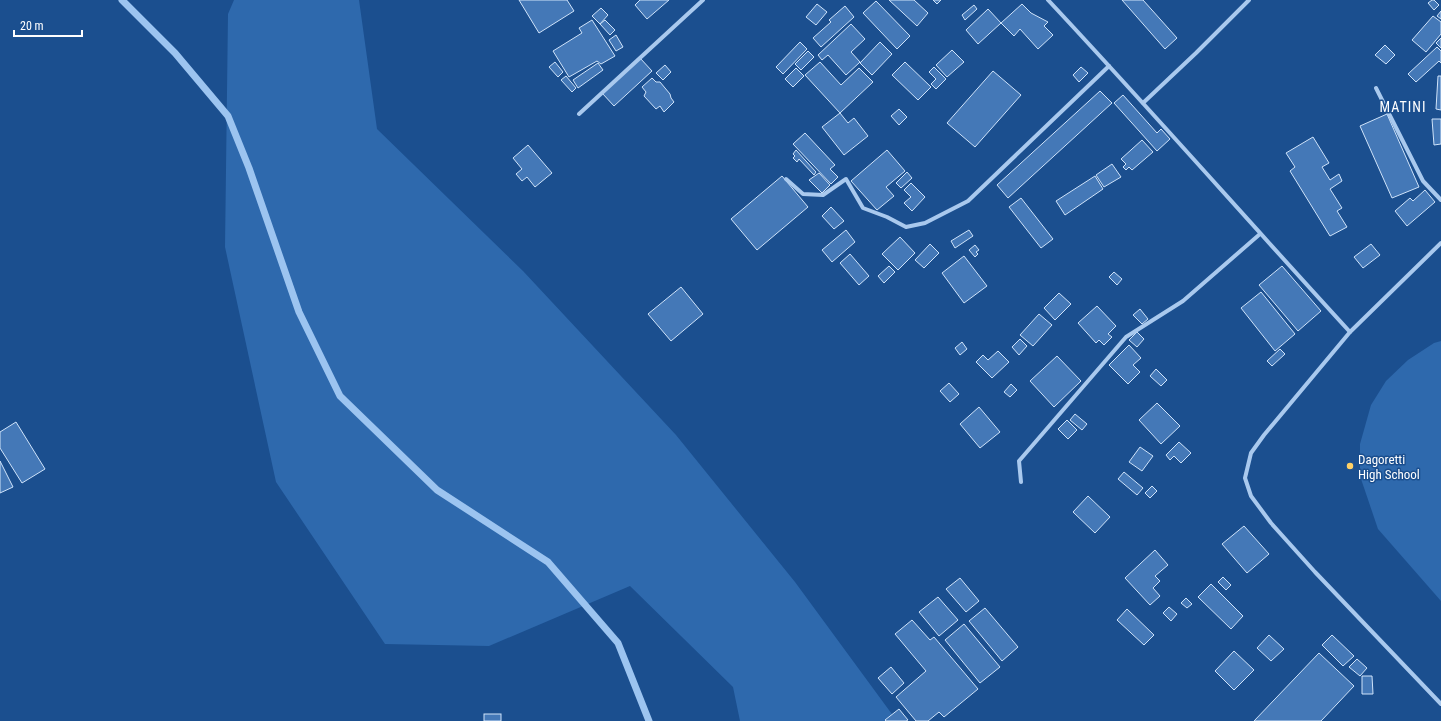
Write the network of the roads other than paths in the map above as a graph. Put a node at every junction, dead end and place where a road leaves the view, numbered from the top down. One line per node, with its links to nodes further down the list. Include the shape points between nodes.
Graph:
1 (703, 0): 7 (street)
2 (1048, 0): 4 (street)
3 (1249, 0): 6 (street)
4 (1110, 66): 6 (street); 8 (street, via 968,201 925,223 906,227 863,208 846,179 823,196 803,194)
5 (1376, 88): 9 (street, via 1423,181)
6 (1143, 103): 10 (street)
7 (579, 114)
8 (786, 179)
9 (1441, 200)
10 (1260, 234): 12 (street); 13 (street, via 1183,301 1126,337 1019,461)
11 (1441, 243): 12 (street)
12 (1350, 332): 14 (street, via 1251,453 1245,478 1252,496 1271,523)
13 (1021, 482)
14 (1441, 704)

